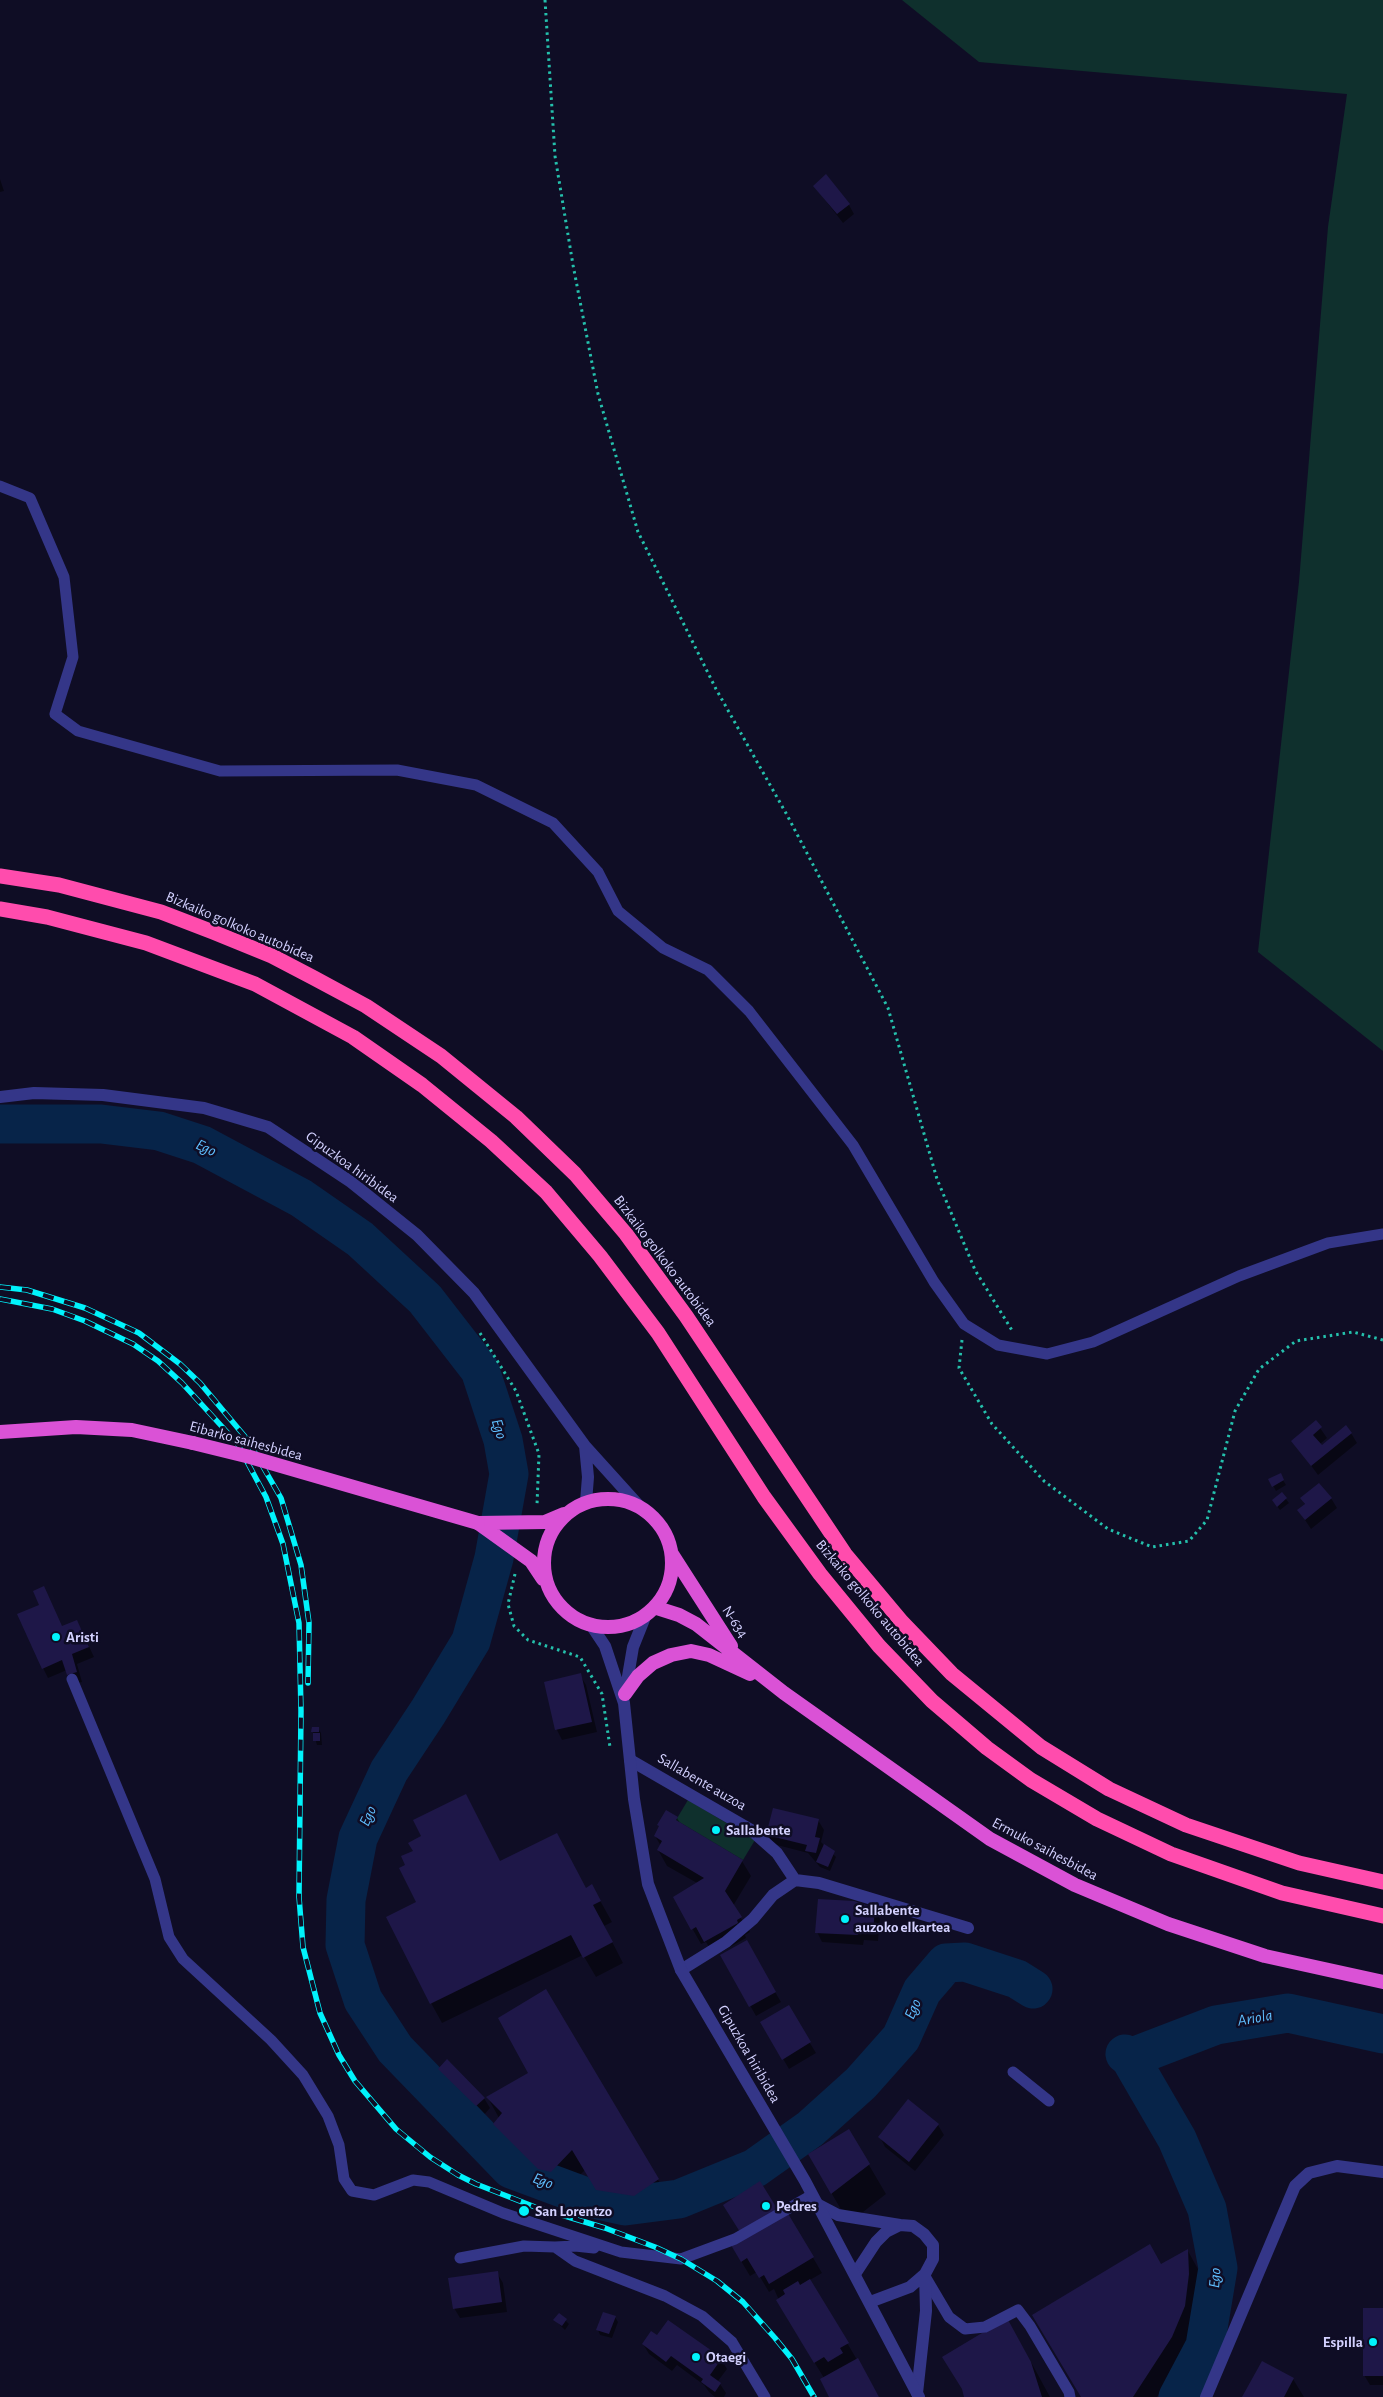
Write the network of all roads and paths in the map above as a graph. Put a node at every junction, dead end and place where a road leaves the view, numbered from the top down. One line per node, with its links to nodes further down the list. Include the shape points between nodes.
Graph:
1 (545, 0): 10 (path, via 555,156 573,265 598,394 638,532 716,689 787,815 888,1008 937,1179 975,1270)
2 (0, 486): 8 (lane, via 30,498 64,577 73,658 55,714 78,731 220,771 397,770 476,785 553,823 598,872 618,911 664,948 708,970 749,1011 853,1144 934,1282)
3 (0, 876): 29 (highway, Bizkaiko golkoko autobidea, via 68,888 161,912 272,956 366,1006 441,1056 516,1117 575,1174 626,1234 686,1316 845,1554 902,1622 952,1674 1041,1746 1109,1789 1186,1825 1299,1863)
4 (0, 909): 30 (highway, Bizkaiko golkoko autobidea, via 47,917 146,943 254,984 353,1037 430,1091 546,1192 600,1256 658,1333 764,1497 820,1574 879,1646 932,1701 1031,1780 1097,1819 1171,1854 1282,1892)
5 (0, 1097): 7 (street, Gipuzkoa hiribidea, via 34,1093 103,1095 204,1108 268,1127 351,1182 417,1235 474,1293)
6 (1383, 1234): 10 (lane, via 1328,1243 1239,1276 1093,1342 1047,1354)
7 (490, 1314): 12 (street, Gipuzkoa hiribidea); 15 (path, via 476,1327 516,1391 539,1454)
8 (964, 1324): 9 (path, via 959,1368 992,1424 1044,1481 1108,1528 1152,1547 1188,1541 1206,1520 1235,1411 1259,1368 1296,1341 1353,1332); 10 (lane, via 998,1345)
9 (1383, 1340)
10 (1024, 1350)
11 (0, 1432): 17 (highway, Eibarko saihesbidea, bridge, via 76,1427 132,1430 250,1457)
12 (585, 1446): 13 (street); 14 (street, Gipuzkoa hiribidea)
13 (586, 1502): 14 (highway, via 605,1498 624,1500); 16 (highway)
14 (641, 1508): 18 (highway, via 656,1520)
15 (535, 1509)
16 (569, 1511): 17 (highway, Eibarko saihesbidea, via 545,1522); 19 (highway, via 555,1526 546,1544 543,1564)
17 (478, 1523): 19 (highway, Eibarko saihesbidea, via 531,1561)
18 (672, 1553): 20 (highway, via 672,1572); 23 (highway, N-634)
19 (546, 1583): 22 (highway, via 556,1602 566,1612)
20 (657, 1608): 21 (highway); 23 (highway, N-634, via 696,1624)
21 (645, 1617): 22 (highway, via 609,1628); 26 (street, via 633,1647)
22 (590, 1625): 26 (street, via 605,1646)
23 (737, 1655): 25 (highway, Ermuko saihesbidea / N-634)
24 (72, 1679): 40 (lane, via 148,1862 169,1937 183,1959 271,2040 303,2075 328,2116 339,2145 344,2179 352,2191 374,2195 413,2180 428,2182 503,2213)
25 (784, 1693): 26 (highway, via 739,1668 691,1651 654,1663 638,1676); 33 (highway, Ermuko saihesbidea / N-634, via 990,1840 1074,1885 1168,1924 1256,1953)
26 (625, 1699): 27 (street, Gipuzkoa hiribidea)
27 (630, 1760): 28 (street, Sallabente auzoa, via 751,1830 777,1853); 32 (street, Gipuzkoa hiribidea, via 648,1884)
28 (795, 1880): 31 (street, via 819,1883); 32 (street, via 773,1895 726,1942)
29 (1383, 1882)
30 (1383, 1916)
31 (968, 1928)
32 (681, 1970): 37 (street, Gipuzkoa hiribidea)
33 (1383, 1982)
34 (1013, 2072): 35 (lane)
35 (1049, 2101)
36 (1383, 2172): 48 (street, via 1337,2166 1309,2173 1295,2186)
37 (815, 2199): 38 (street, via 838,2215); 40 (lane, via 735,2239 681,2259); 42 (street, Gipuzkoa hiribidea)
38 (900, 2225): 42 (street, via 876,2242); 43 (street, via 913,2226 933,2245 934,2259)
39 (555, 2247): 40 (lane, via 575,2246); 41 (lane, via 524,2246); 46 (lane, via 575,2261 665,2296 702,2316 732,2342)
40 (621, 2252)
41 (460, 2258)
42 (855, 2274): 44 (street, Gipuzkoa hiribidea)
43 (925, 2274): 44 (street, via 910,2287); 45 (street, via 926,2311); 47 (lane, via 949,2317 965,2329 985,2327 1018,2310)
44 (870, 2302): 45 (street, Gipuzkoa hiribidea)
45 (918, 2395)
46 (765, 2397)
47 (1070, 2397)
48 (1206, 2397)

